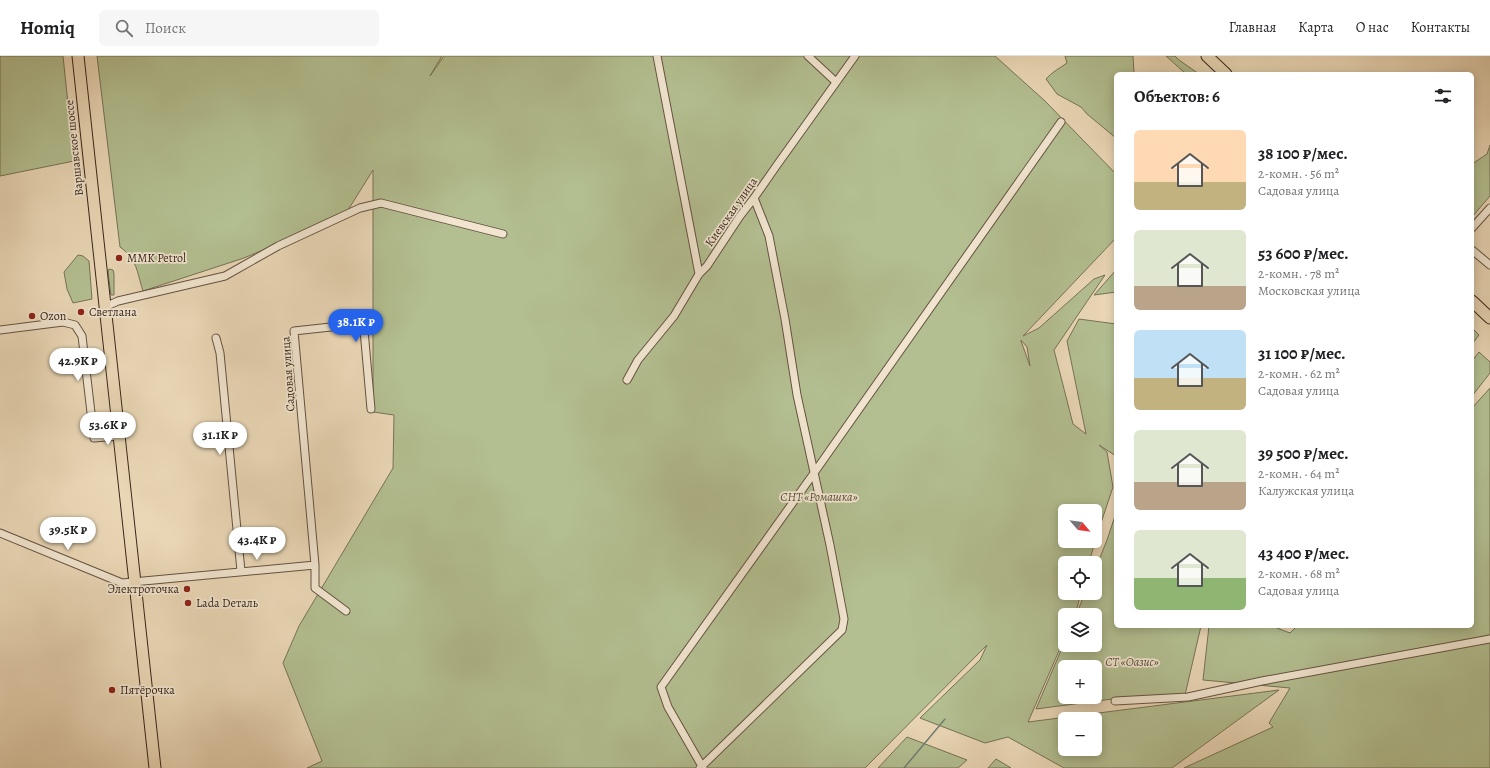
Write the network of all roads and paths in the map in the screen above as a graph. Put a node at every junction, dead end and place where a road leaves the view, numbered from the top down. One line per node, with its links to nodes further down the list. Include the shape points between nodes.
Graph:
1 (78, 56): 17 (highway, Варшавское шоссе)
2 (657, 56): 15 (street)
3 (808, 56): 7 (street)
4 (855, 56): 7 (street, Киевская улица)
5 (1207, 56): 6 (highway)
6 (1224, 72)
7 (836, 82): 9 (street, Киевская улица)
8 (1061, 122): 24 (street)
9 (754, 198): 15 (street, Киевская улица); 24 (street, via 769,236 796,395)
10 (1490, 208): 11 (street)
11 (1474, 226)
12 (503, 234): 17 (street, via 381,203 360,208 278,246 225,276)
13 (1474, 252): 14 (street)
14 (1490, 265)
15 (699, 274): 21 (street, Киевская улица, via 674,316 638,360)
16 (1474, 303): 18 (highway)
17 (105, 306): 23 (highway, Варшавское шоссе)
18 (1490, 318)
19 (0, 330): 23 (street, via 63,322 75,325 82,336 94,438)
20 (216, 338): 27 (street, via 220,353)
21 (627, 380)
22 (371, 409): 26 (street, Садовая улица, via 363,326 349,325 294,331)
23 (119, 436): 28 (highway, Варшавское шоссе)
24 (814, 473): 32 (street, via 661,687 668,706); 32 (street, via 844,619 842,630)
25 (0, 534): 28 (street, via 122,583)
26 (315, 565): 27 (street); 29 (street, via 315,588)
27 (240, 572): 28 (street)
28 (134, 582): 33 (highway, Варшавское шоссе)
29 (346, 611)
30 (1490, 639): 31 (street, via 1188,697)
31 (1115, 701)
32 (701, 767)
33 (155, 768)

